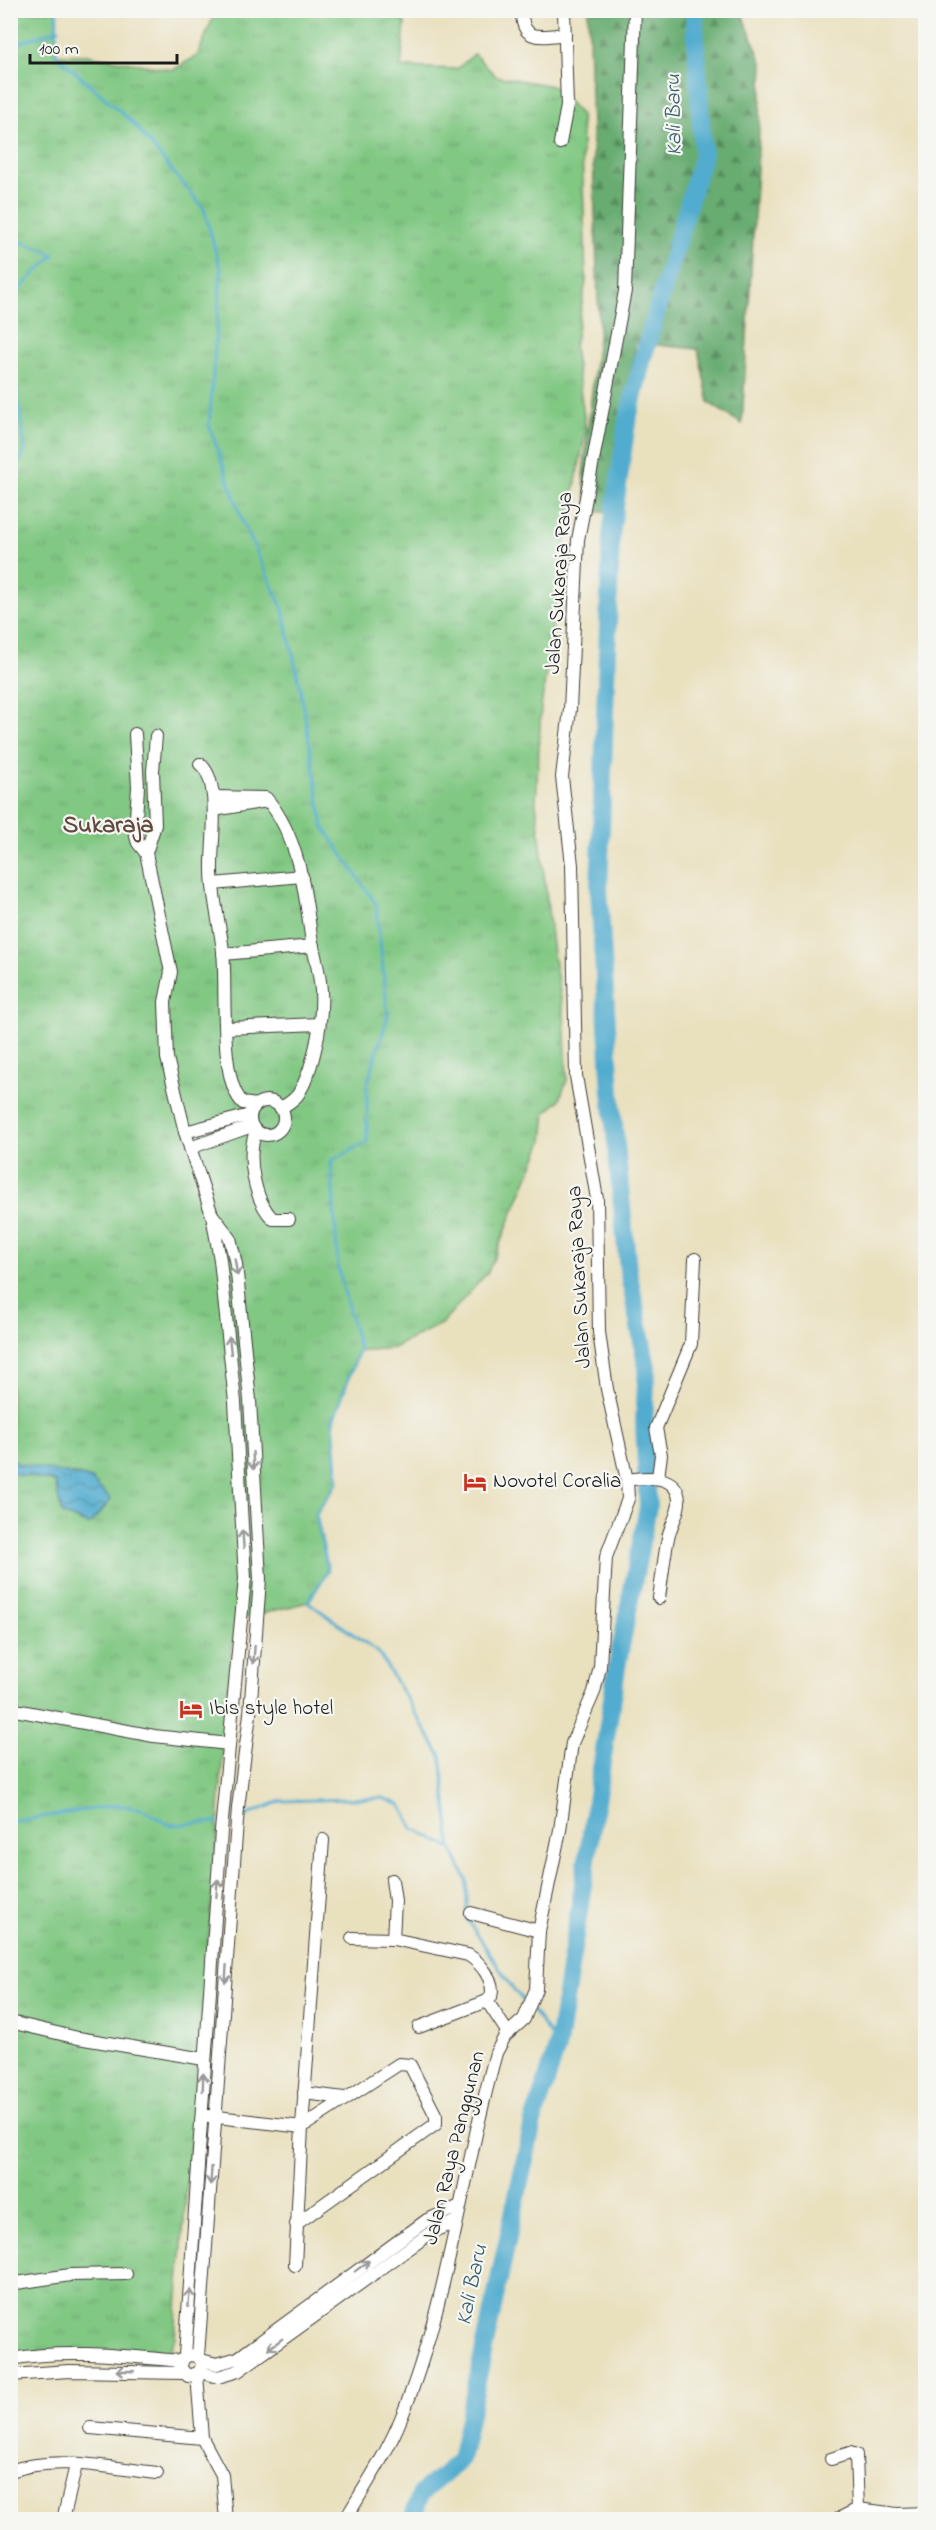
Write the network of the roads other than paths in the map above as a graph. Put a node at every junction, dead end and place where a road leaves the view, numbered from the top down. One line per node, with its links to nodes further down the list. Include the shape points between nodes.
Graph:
1 (522, 10): 4 (street, via 526,33)
2 (564, 10): 4 (street)
3 (635, 10): 27 (street, Jalan Sukaraja Raya, via 626,273 614,361 578,540 571,699 562,777 572,865 578,1089 597,1198 601,1355)
4 (565, 34): 5 (street, via 567,106)
5 (560, 143)
6 (135, 734): 12 (street, via 135,833)
7 (156, 736): 12 (street, via 155,825)
8 (200, 764): 9 (street, via 206,769)
9 (214, 797): 10 (street); 11 (street)
10 (268, 800): 11 (street); 13 (street, via 281,818)
11 (214, 810): 14 (street)
12 (146, 853): 21 (street, via 171,972 165,1002 165,1033)
13 (302, 876): 14 (street); 15 (street)
14 (213, 884): 16 (street)
15 (313, 946): 16 (street); 17 (street, via 321,991)
16 (224, 954): 18 (street)
17 (319, 1024): 18 (street); 19 (street, via 302,1086 295,1098)
18 (226, 1028): 20 (street, via 233,1090)
19 (281, 1108): 20 (street, via 269,1101); 20 (street, via 284,1122 276,1133 269,1135)
20 (253, 1119): 21 (street); 22 (street); 24 (street, via 251,1161 262,1201 273,1219)
21 (185, 1132): 22 (street)
22 (190, 1148): 23 (street)
23 (212, 1215): 28 (street, one-way to 23, via 236,1402); 29 (street, one-way to 29, via 230,1238 236,1264 250,1400)
24 (289, 1219)
25 (695, 1259): 26 (street, via 691,1344 656,1428 661,1455)
26 (656, 1477): 27 (street); 30 (street, via 672,1486 679,1503 668,1539)
27 (632, 1479): 34 (street, Jalan Sukaraja Raya, via 626,1511 606,1557 599,1673)
28 (246, 1578): 29 (street); 31 (street)
29 (260, 1579): 32 (street, one-way to 32)
30 (659, 1598)
31 (235, 1696): 32 (street); 35 (street)
32 (251, 1696): 50 (street, one-way to 50, via 238,1808)
33 (10, 1709): 35 (street, via 154,1736)
34 (572, 1743): 39 (street, Jalan Raya Panggunan, via 560,1830)
35 (230, 1744): 46 (street, one-way to 35)
36 (323, 1840): 47 (street)
37 (392, 1880): 41 (street)
38 (471, 1913): 39 (street)
39 (539, 1930): 45 (street, Jalan Raya Panggunan, via 533,2003 524,2019)
40 (352, 1938): 41 (street)
41 (393, 1939): 42 (street, via 477,1960 493,1991)
42 (487, 2001): 44 (street); 45 (street)
43 (10, 2022): 46 (street)
44 (419, 2026)
45 (508, 2033): 52 (street, Jalan Raya Panggunan, via 493,2064)
46 (204, 2059): 49 (street, one-way to 46)
47 (304, 2093): 48 (street); 51 (street)
48 (344, 2098): 51 (street); 54 (street, via 404,2064 415,2073 437,2120 429,2130)
49 (202, 2115): 50 (street); 60 (street, one-way to 49)
50 (215, 2117): 51 (street); 60 (street, one-way to 60)
51 (302, 2127): 54 (street)
52 (460, 2206): 53 (street, Jalan Raya Panggunan); 58 (street, one-way to 52, via 427,2220)
53 (456, 2221): 58 (street, via 429,2234); 72 (street, Jalan Raya Panggunan, via 431,2328 403,2414)
54 (296, 2224): 55 (street)
55 (295, 2265)
56 (126, 2274): 57 (street, via 70,2275)
57 (10, 2284)
58 (319, 2306): 60 (street, via 238,2358)
59 (10, 2359): 60 (street, via 80,2354)
60 (192, 2365): 61 (street, one-way to 61); 63 (street)
61 (10, 2375)
62 (90, 2428): 63 (street)
63 (202, 2439): 71 (street, via 222,2475)
64 (831, 2459): 68 (street, via 856,2455)
65 (76, 2465): 66 (street, via 53,2462); 67 (street); 70 (street)
66 (10, 2471)
67 (157, 2473)
68 (858, 2509): 69 (street); 73 (street)
69 (926, 2513)
70 (63, 2520)
71 (226, 2520)
72 (345, 2520)
73 (836, 2520)

